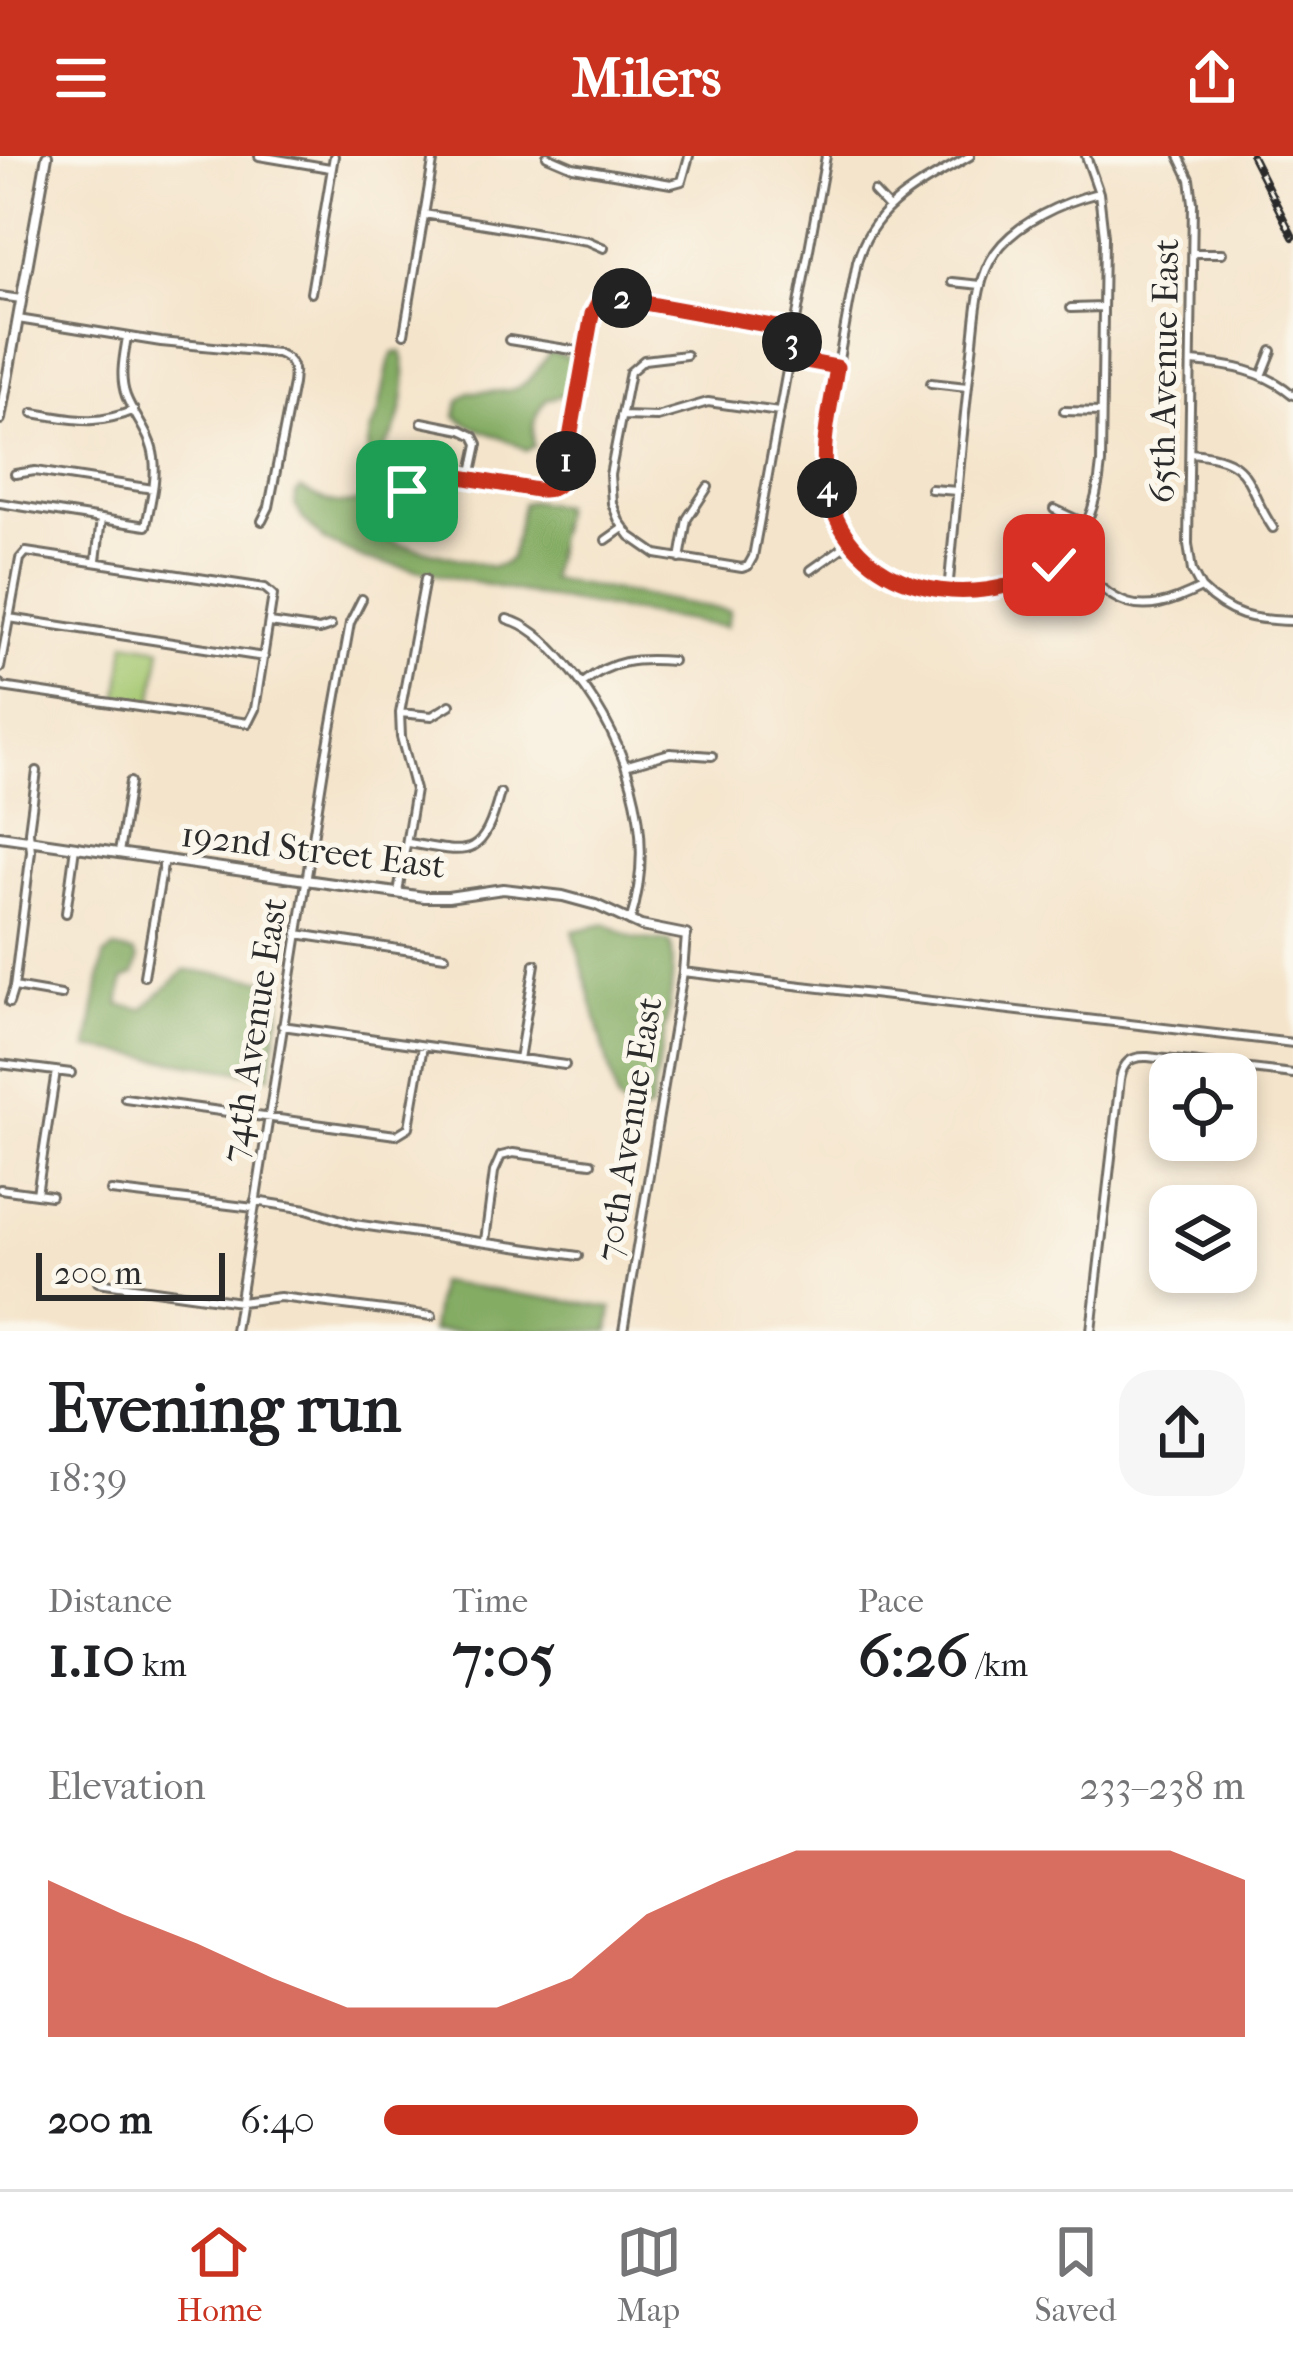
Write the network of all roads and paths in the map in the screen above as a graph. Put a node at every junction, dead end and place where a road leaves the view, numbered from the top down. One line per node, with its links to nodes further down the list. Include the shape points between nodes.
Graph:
1 (47, 156): 25 (street)
2 (259, 156): 13 (street)
3 (334, 156): 13 (street)
4 (434, 156): 17 (street)
5 (547, 156): 6 (street, via 671,184 682,181)
6 (689, 156)
7 (826, 156): 29 (street)
8 (950, 156): 12 (street)
9 (970, 156): 12 (street)
10 (1086, 156): 15 (street)
11 (1179, 156): 20 (street, 65th Avenue East, via 1192,188)
12 (955, 165): 16 (street)
13 (330, 168): 23 (street)
14 (874, 192): 16 (street)
15 (1099, 193): 22 (street, via 1025,226 997,251); 26 (street)
16 (888, 207): 38 (street, via 861,249)
17 (424, 214): 18 (street); 30 (street)
18 (604, 248)
19 (1222, 253): 20 (street)
20 (1193, 254): 37 (street, 65th Avenue East)
21 (952, 281): 22 (street)
22 (981, 285): 41 (street)
23 (311, 293)
24 (0, 296): 25 (street)
25 (21, 299): 28 (street)
26 (1103, 307): 27 (street); 46 (street)
27 (1071, 308)
28 (18, 319): 31 (street); 49 (street)
29 (794, 330): 34 (street, via 602,299); 36 (street)
30 (404, 334)
31 (127, 337): 43 (street, via 123,387); 62 (street, via 290,360 293,384)
32 (509, 340): 34 (street)
33 (1272, 351): 39 (street)
34 (585, 352): 53 (street, via 558,486 537,490)
35 (686, 355): 48 (street, via 634,366)
36 (789, 358): 38 (street); 45 (street)
37 (1192, 362): 39 (street); 51 (street, 65th Avenue East)
38 (837, 367): 67 (street, via 825,475 834,513)
39 (1262, 376): 42 (street)
40 (931, 383): 41 (street)
41 (967, 387): 57 (street)
42 (1293, 395)
43 (134, 410): 47 (street, via 91,422); 55 (street, via 151,442)
44 (1064, 410): 46 (street)
45 (779, 412): 48 (street, via 708,402 657,417); 69 (street, via 752,562 742,568)
46 (1102, 412): 63 (street, via 1100,482)
47 (33, 413)
48 (621, 416): 64 (street, via 609,487)
49 (0, 419)
50 (422, 422): 53 (street, via 473,435)
51 (1190, 453): 65 (street, via 1238,466); 73 (street, 65th Avenue East, via 1188,544)
52 (15, 474): 55 (street)
53 (471, 477): 58 (street, via 423,473)
54 (708, 488): 69 (street, via 687,519)
55 (152, 489): 61 (street, via 146,526)
56 (932, 489): 57 (street)
57 (958, 491): 74 (street)
58 (404, 493)
59 (0, 503): 61 (street)
60 (1054, 509): 63 (street)
61 (101, 519): 70 (street)
62 (262, 521)
63 (1086, 524): 68 (street)
64 (623, 528): 66 (street); 69 (street, via 656,554)
65 (1273, 528)
66 (605, 540)
67 (852, 541): 71 (street); 74 (street, via 884,571)
68 (1065, 554): 73 (street, via 1108,594 1135,605 1171,603); 74 (street, via 1012,586)
69 (680, 559)
70 (96, 561): 76 (street, via 23,553); 79 (street, via 265,588 272,593)
71 (811, 570)
72 (424, 579): 88 (street)
73 (1201, 588): 78 (street, via 1241,616)
74 (948, 591)
75 (362, 599): 100 (street, 74th Avenue East, via 350,623)
76 (9, 618): 81 (street); 82 (street)
77 (507, 619): 85 (street, via 537,636)
78 (1293, 620)
79 (269, 622): 80 (street); 82 (street)
80 (331, 626)
81 (1, 654): 84 (street)
82 (263, 658): 86 (street, via 248,723)
83 (673, 661): 85 (street, via 617,663)
84 (0, 668)
85 (583, 683): 90 (street)
86 (1, 686)
87 (449, 706): 88 (street, via 432,716)
88 (400, 713): 96 (street, via 415,790)
89 (712, 756): 90 (street, via 670,753)
90 (627, 766): 103 (street, via 639,838)
91 (37, 771): 95 (street)
92 (130, 782): 98 (street)
93 (500, 793): 96 (street, via 487,836 474,847)
94 (0, 836): 95 (street, 192nd Street East)
95 (29, 840): 97 (street, 192nd Street East); 110 (street)
96 (407, 843): 101 (street)
97 (75, 847): 98 (street, 192nd Street East); 102 (street)
98 (119, 853): 99 (street, 192nd Street East)
99 (164, 859): 100 (street, 192nd Street East); 109 (street)
100 (305, 880): 101 (street, 192nd Street East); 104 (street, 74th Avenue East)
101 (398, 893): 103 (street, 192nd Street East, via 517,890 579,900)
102 (66, 913)
103 (630, 922): 105 (street, 192nd Street East)
104 (297, 934): 106 (street); 113 (street, 74th Avenue East)
105 (686, 935): 108 (street, 70th Avenue East)
106 (446, 956)
107 (535, 964): 116 (street)
108 (682, 972): 114 (street); 136 (street, 70th Avenue East)
109 (144, 976)
110 (14, 987): 111 (street); 112 (street)
111 (61, 994)
112 (9, 1003)
113 (283, 1026): 115 (street); 123 (street, 74th Avenue East)
114 (1293, 1043)
115 (423, 1046): 116 (street); 123 (street, via 403,1133)
116 (519, 1059): 118 (street)
117 (0, 1064): 119 (street)
118 (565, 1065)
119 (56, 1072): 120 (street); 127 (street)
120 (71, 1073)
121 (1293, 1074): 137 (street, via 1129,1060 1120,1079)
122 (125, 1098): 123 (street)
123 (269, 1118): 129 (street, 74th Avenue East)
124 (591, 1163): 130 (street, via 504,1154)
125 (0, 1189): 127 (street)
126 (111, 1191): 129 (street)
127 (37, 1194): 128 (street)
128 (51, 1196)
129 (255, 1205): 130 (street); 133 (street, 74th Avenue East)
130 (484, 1241): 131 (street)
131 (578, 1256)
132 (98, 1282): 133 (street)
133 (240, 1302): 134 (street, via 280,1297); 135 (street, 74th Avenue East)
134 (432, 1316)
135 (235, 1331)
136 (623, 1331)
137 (1091, 1331)

